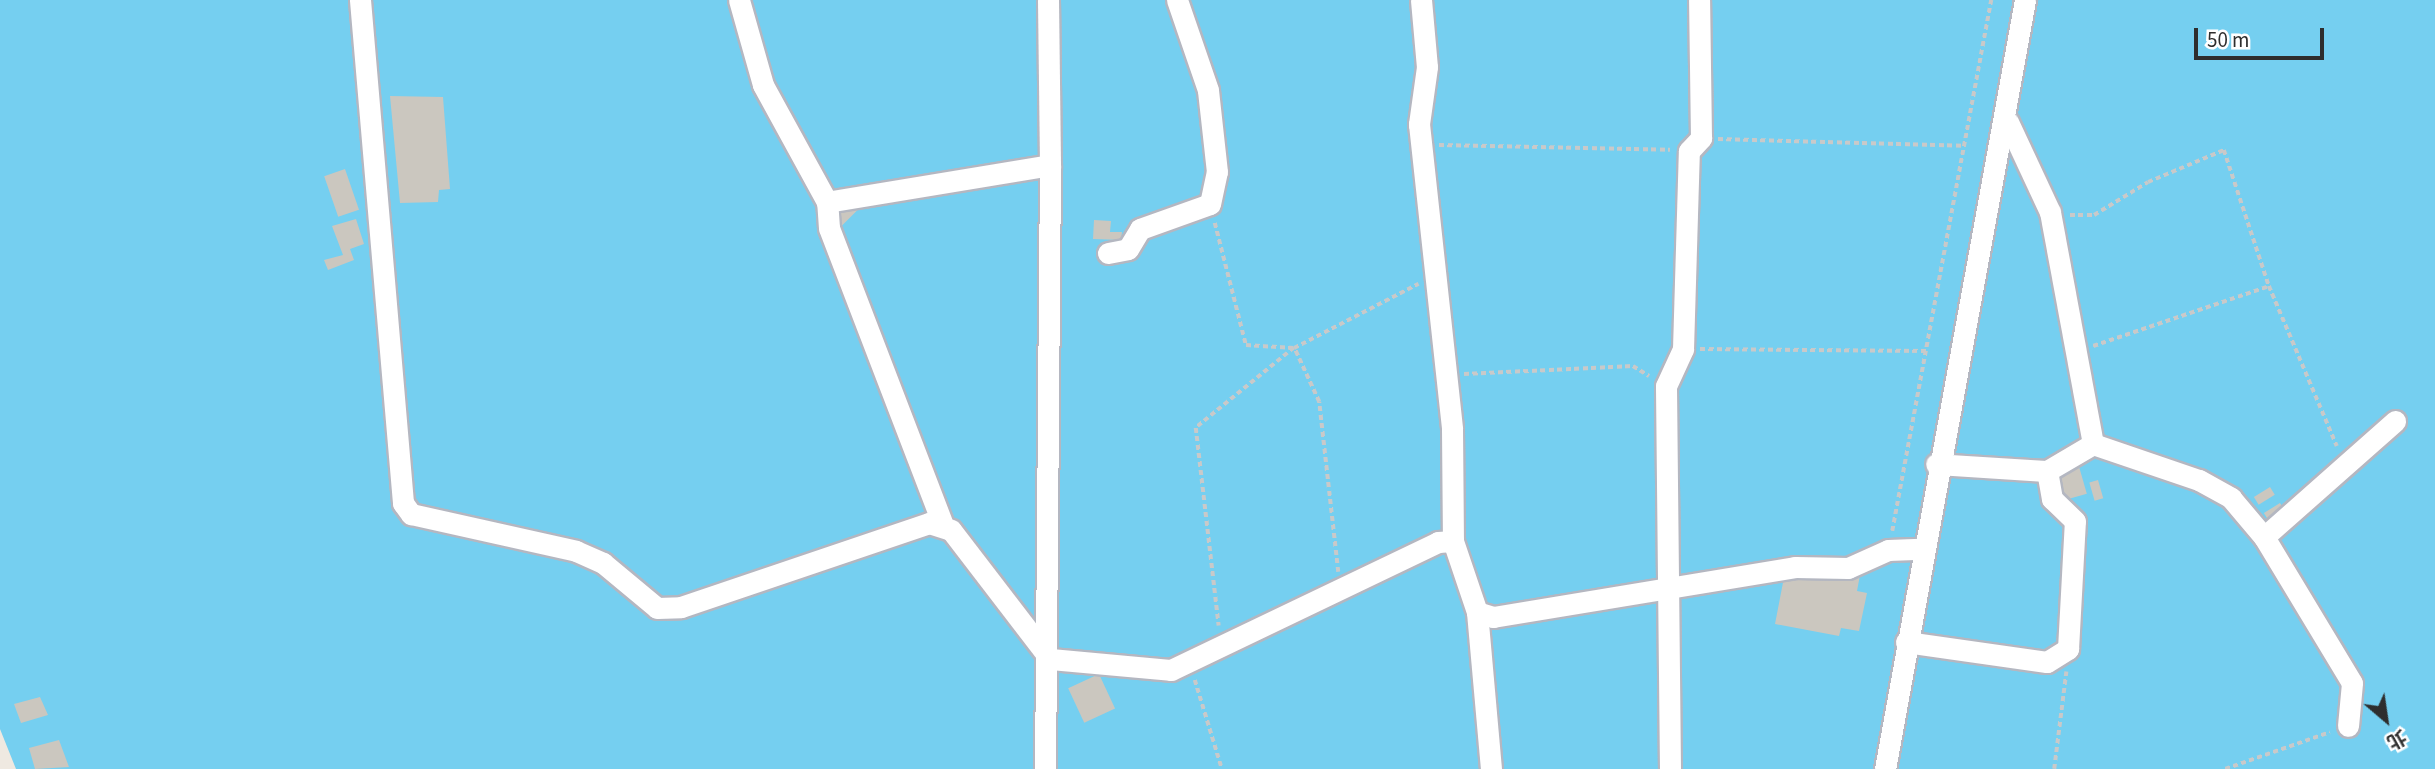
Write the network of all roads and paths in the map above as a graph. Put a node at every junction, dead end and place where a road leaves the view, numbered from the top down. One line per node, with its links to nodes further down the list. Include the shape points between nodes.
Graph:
1 (360, 0): 31 (lane, via 403,502 411,514 576,551 603,563 657,608 681,607 929,523)
2 (739, 0): 14 (lane, via 762,85)
3 (1048, 0): 13 (lane)
4 (1177, 0): 15 (lane, via 1208,90 1217,172)
5 (1421, 0): 11 (lane, via 1427,67)
6 (1699, 0): 10 (lane)
7 (1992, 0): 12 (path)
8 (2025, 0): 9 (lane)
9 (2008, 122): 16 (lane); 28 (lane)
10 (1695, 144): 11 (path); 12 (path); 21 (lane)
11 (1421, 145): 18 (lane)
12 (1964, 146): 22 (path)
13 (1050, 165): 14 (lane); 42 (lane)
14 (827, 202): 31 (lane, via 829,228)
15 (1210, 204): 17 (lane, via 1140,229 1128,249); 20 (path, via 1246,345)
16 (2051, 215): 19 (path, via 2094,215 2148,182 2224,150); 23 (lane)
17 (1108, 253)
18 (1435, 276): 20 (path); 24 (lane)
19 (2269, 286): 23 (path); 29 (path)
20 (1294, 348): 37 (path, via 1319,402); 40 (path, via 1196,428)
21 (1683, 349): 22 (path); 25 (lane)
22 (1926, 351): 35 (path)
23 (2076, 353): 27 (lane)
24 (1446, 375): 25 (path, via 1633,366); 33 (lane)
25 (1666, 386): 36 (lane)
26 (2395, 421): 29 (lane)
27 (2093, 444): 30 (lane); 32 (lane, via 2210,486 2231,498)
28 (1936, 464): 30 (lane); 34 (lane)
29 (2345, 464): 32 (lane)
30 (2047, 471): 41 (lane, via 2052,499 2075,521)
31 (943, 525): 42 (lane)
32 (2264, 537): 44 (lane, via 2352,683)
33 (1453, 541): 37 (lane); 38 (lane)
34 (1921, 549): 35 (lane); 39 (lane)
35 (1888, 550): 36 (lane, via 1848,568 1795,567)
36 (1672, 590): 38 (lane, via 1493,617); 48 (lane)
37 (1340, 591): 40 (lane)
38 (1477, 612): 47 (lane)
39 (1906, 642): 41 (lane, via 2047,662); 49 (lane)
40 (1222, 649): 43 (lane)
41 (2068, 649): 50 (path)
42 (1046, 654): 43 (lane, via 1171,670); 45 (lane)
43 (1192, 664): 46 (path)
44 (2348, 726): 51 (path)
45 (1045, 769)
46 (1222, 769)
47 (1491, 769)
48 (1670, 769)
49 (1885, 769)
50 (2054, 769)
51 (2225, 769)

